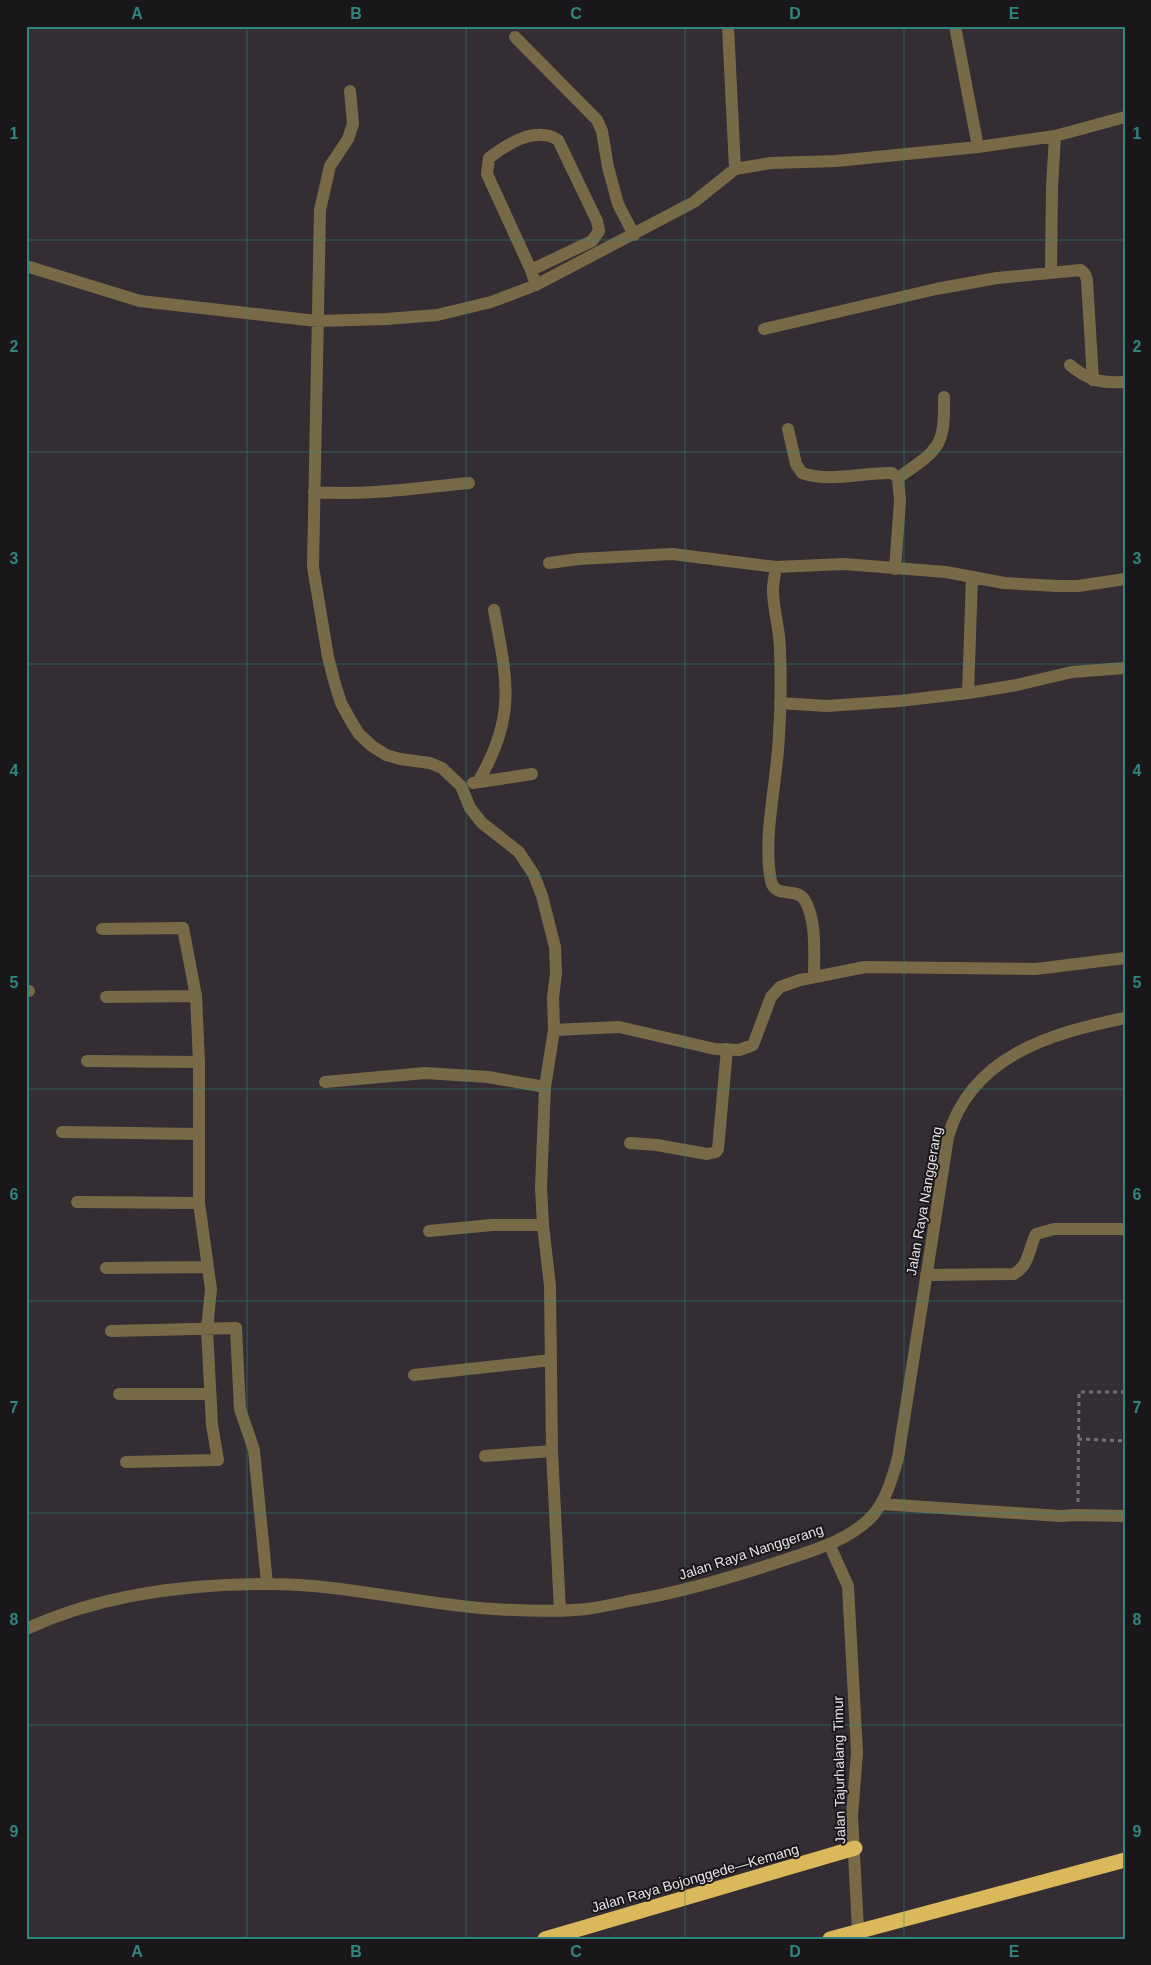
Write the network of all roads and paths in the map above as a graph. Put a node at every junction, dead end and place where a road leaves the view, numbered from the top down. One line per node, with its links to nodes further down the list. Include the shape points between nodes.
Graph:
1 (728, 26): 8 (street)
2 (954, 26): 7 (street)
3 (515, 37): 9 (street, via 597,120 618,204)
4 (350, 91): 14 (street, via 353,124 348,139 330,166 320,210)
5 (1125, 117): 6 (street)
6 (1055, 136): 7 (street); 12 (street)
7 (978, 146): 8 (street, via 836,161 771,163)
8 (735, 169): 9 (street, via 694,202)
9 (634, 235): 13 (street)
10 (26, 266): 14 (street, via 140,301)
11 (531, 270): 11 (street, via 487,174 490,158 504,146 540,135 558,140 599,231 592,241); 13 (street)
12 (1051, 272): 15 (street, via 936,289); 17 (street, via 1081,270 1086,274)
13 (536, 285): 14 (street, via 491,302 437,315)
14 (317, 320): 23 (street)
15 (764, 329)
16 (1070, 365): 17 (street)
17 (1093, 380): 18 (street)
18 (1125, 382)
19 (944, 397): 21 (street, via 940,442 933,452)
20 (788, 429): 21 (street, via 796,464 802,473 839,477 892,473)
21 (898, 478): 26 (street, via 900,501)
22 (469, 482): 23 (street, via 381,492)
23 (314, 492): 35 (street, via 313,567 328,657 341,703 359,734 372,746 386,755 442,768)
24 (549, 563): 25 (street, via 672,554)
25 (776, 567): 26 (street, via 844,564); 32 (street, via 773,591 780,648)
26 (895, 569): 27 (street)
27 (972, 577): 28 (street, via 1004,583 1057,586); 31 (street)
28 (1125, 579)
29 (494, 610): 34 (street, via 506,675 506,700 499,739)
30 (1125, 668): 31 (street, via 1072,672)
31 (968, 693): 32 (street, via 827,706)
32 (780, 703): 38 (street, via 769,853 771,882 782,892 799,894 809,908)
33 (532, 774): 34 (street)
34 (478, 782): 35 (street)
35 (461, 786): 42 (street, via 470,808 482,823 519,852 534,875 555,947)
36 (102, 929): 39 (street, via 183,928)
37 (1125, 958): 38 (street, via 1036,969 864,967)
38 (814, 977): 43 (street, via 780,987 771,997 753,1045 740,1050)
39 (196, 996): 40 (street); 45 (street)
40 (106, 997)
41 (1125, 1018): 58 (street, Jalan Raya Nanggerang, via 1069,1030 1040,1041 993,1069 963,1100 948,1137)
42 (554, 1030): 43 (street, via 619,1027 706,1048); 47 (street)
43 (727, 1049): 50 (street, via 716,1152 707,1154)
44 (87, 1061): 45 (street)
45 (199, 1062): 49 (street)
46 (325, 1082): 47 (street, via 425,1073 488,1077)
47 (545, 1087): 53 (street, via 541,1187)
48 (62, 1132): 49 (street)
49 (199, 1134): 52 (street)
50 (630, 1143)
51 (77, 1202): 52 (street)
52 (199, 1203): 56 (street)
53 (543, 1225): 55 (street, via 492,1225); 61 (street, via 550,1286)
54 (1125, 1229): 58 (street, via 1054,1229 1036,1234 1026,1263 1014,1274)
55 (428, 1231)
56 (208, 1267): 57 (street); 59 (street, via 211,1289)
57 (106, 1268)
58 (926, 1275): 71 (street, Jalan Raya Nanggerang, via 898,1458)
59 (207, 1329): 60 (street); 65 (street); 75 (street, via 236,1328 240,1409 254,1450)
60 (110, 1330)
61 (551, 1360): 62 (street); 68 (street)
62 (414, 1374)
63 (1125, 1392): 66 (path, via 1079,1392)
64 (119, 1394): 65 (street)
65 (210, 1394): 70 (street, via 218,1460)
66 (1078, 1439): 67 (path); 72 (path)
67 (1125, 1441)
68 (552, 1451): 69 (street); 76 (street)
69 (486, 1456)
70 (126, 1462)
71 (881, 1504): 72 (street); 74 (street, Jalan Raya Nanggerang, via 859,1527)
72 (1076, 1515): 73 (street)
73 (1125, 1516)
74 (829, 1544): 76 (street, Jalan Raya Nanggerang, via 737,1576 671,1594); 78 (street, Jalan Tajurhalang Timur, via 848,1586 857,1753 852,1816)
75 (267, 1584): 76 (street, Jalan Raya Nanggerang, via 327,1586 415,1601 493,1609); 77 (street, Jalan Raya Nanggerang, via 215,1585 132,1595 70,1612)
76 (560, 1611)
77 (26, 1629)
78 (855, 1848): 80 (street, Jalan Tajurhalang Timur); 81 (highway, Jalan Raya Bojonggede—Kemang)
79 (1125, 1860): 80 (highway)
80 (858, 1935): 82 (highway)
81 (545, 1939)
82 (830, 1939)

